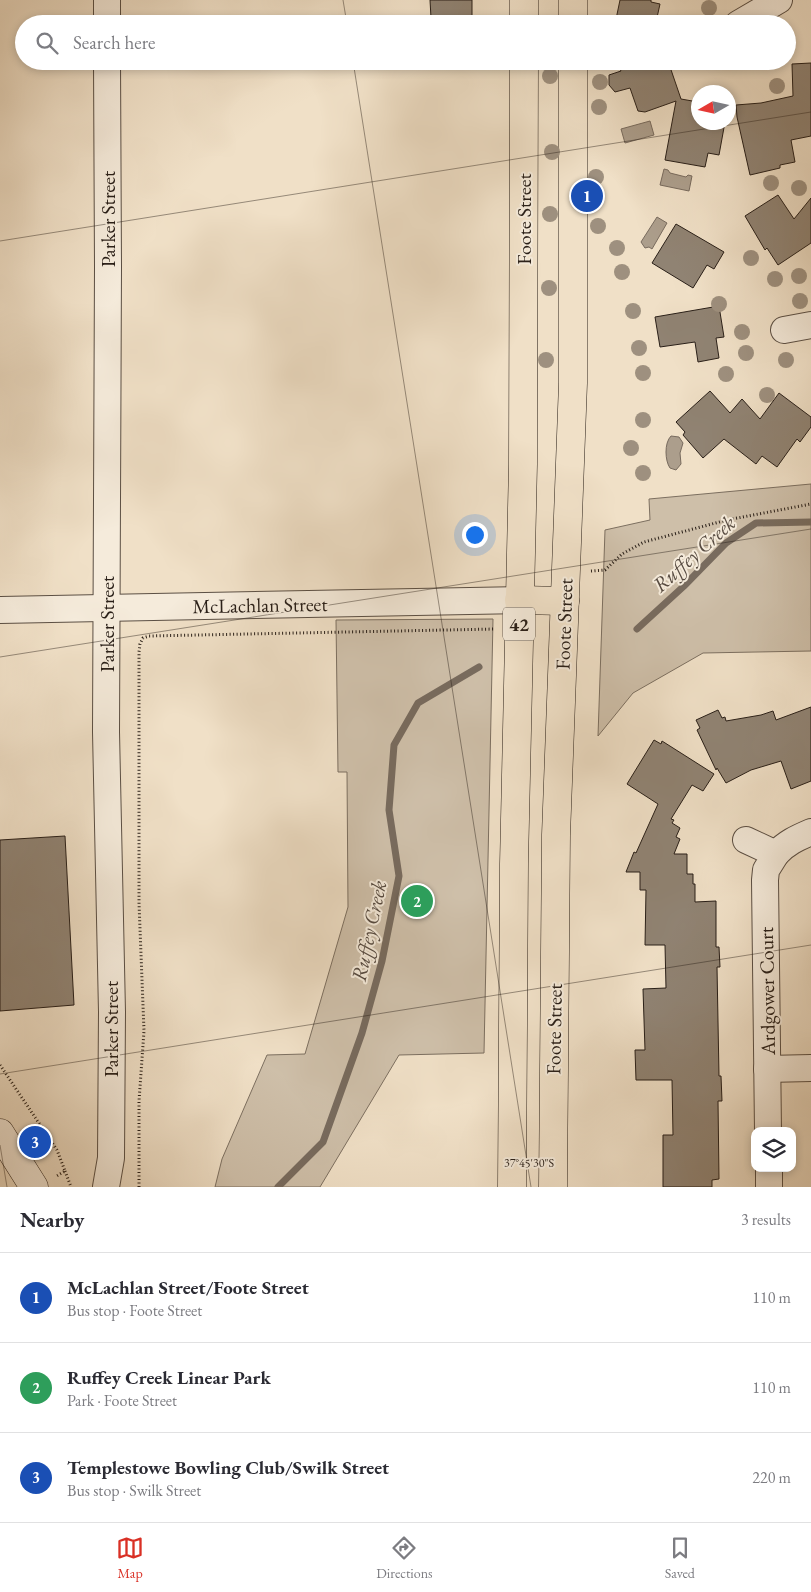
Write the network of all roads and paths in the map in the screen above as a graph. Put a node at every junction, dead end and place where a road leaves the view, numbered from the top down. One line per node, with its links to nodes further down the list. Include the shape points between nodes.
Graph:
1 (107, 0): 5 (street)
2 (524, 0): 6 (main road)
3 (573, 0): 7 (main road)
4 (779, 0): 8 (street)
5 (107, 15)
6 (524, 15)
7 (573, 15)
8 (753, 15)
9 (107, 70): 18 (street, Parker Street)
10 (524, 70): 16 (main road, Foote Street / 42, via 524,464)
11 (573, 70): 17 (main road, Foote Street / 42, via 574,383)
12 (811, 325): 13 (street)
13 (784, 330)
14 (811, 504): 15 (path, via 727,520 644,542 622,554 605,570)
15 (588, 571)
16 (520, 600): 17 (main road); 18 (street, McLachlan Street); 35 (main road, Foote Street / 42)
17 (564, 601): 36 (main road, Foote Street / 42, via 556,834)
18 (107, 609): 19 (street, McLachlan Street); 33 (street, Parker Street, via 112,1031 111,1158)
19 (0, 610)
20 (495, 638): 34 (path, via 495,629 143,638 139,652 139,903 144,1031 139,1101)
21 (811, 832): 23 (street, Ardgower Court, via 793,840)
22 (746, 840): 23 (street)
23 (776, 854): 26 (street, Ardgower Court, via 766,870)
24 (0, 1065): 29 (path, via 57,1150)
25 (811, 1068): 26 (street)
26 (767, 1069): 27 (street, Ardgower Court)
27 (768, 1127)
28 (0, 1133): 31 (main road)
29 (65, 1171): 31 (path); 32 (path)
30 (769, 1172): 37 (street)
31 (44, 1182)
32 (71, 1187)
33 (106, 1187)
34 (139, 1187)
35 (512, 1187)
36 (553, 1187)
37 (769, 1187)

